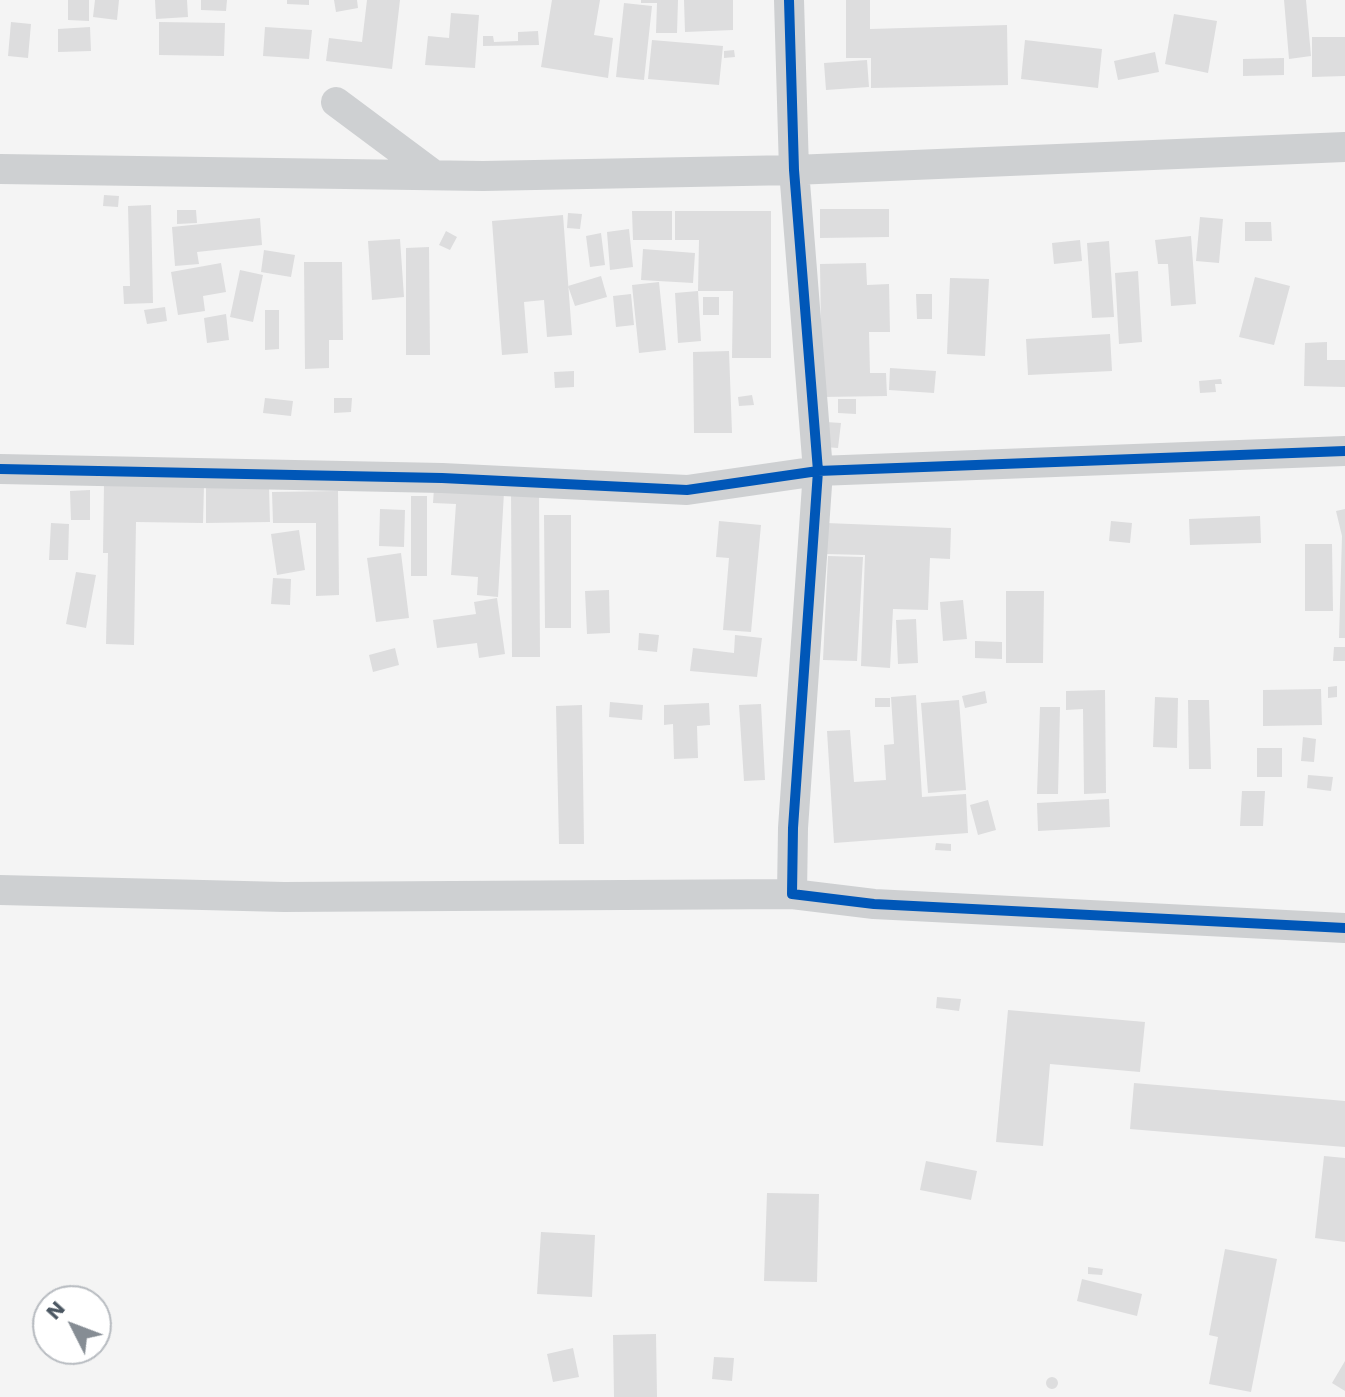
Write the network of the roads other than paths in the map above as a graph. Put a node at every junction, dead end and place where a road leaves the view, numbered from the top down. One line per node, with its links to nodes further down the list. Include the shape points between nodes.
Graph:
1 (789, 0): 5 (street)
2 (336, 102): 6 (street)
3 (1345, 147): 5 (street)
4 (0, 169): 6 (street)
5 (794, 170): 6 (street); 9 (street)
6 (434, 175)
7 (1345, 451): 9 (street)
8 (0, 469): 9 (street, via 442,478 687,490)
9 (818, 471): 11 (street)
10 (0, 890): 11 (street, via 284,897)
11 (792, 894): 12 (street, via 874,904)
12 (1345, 928)

